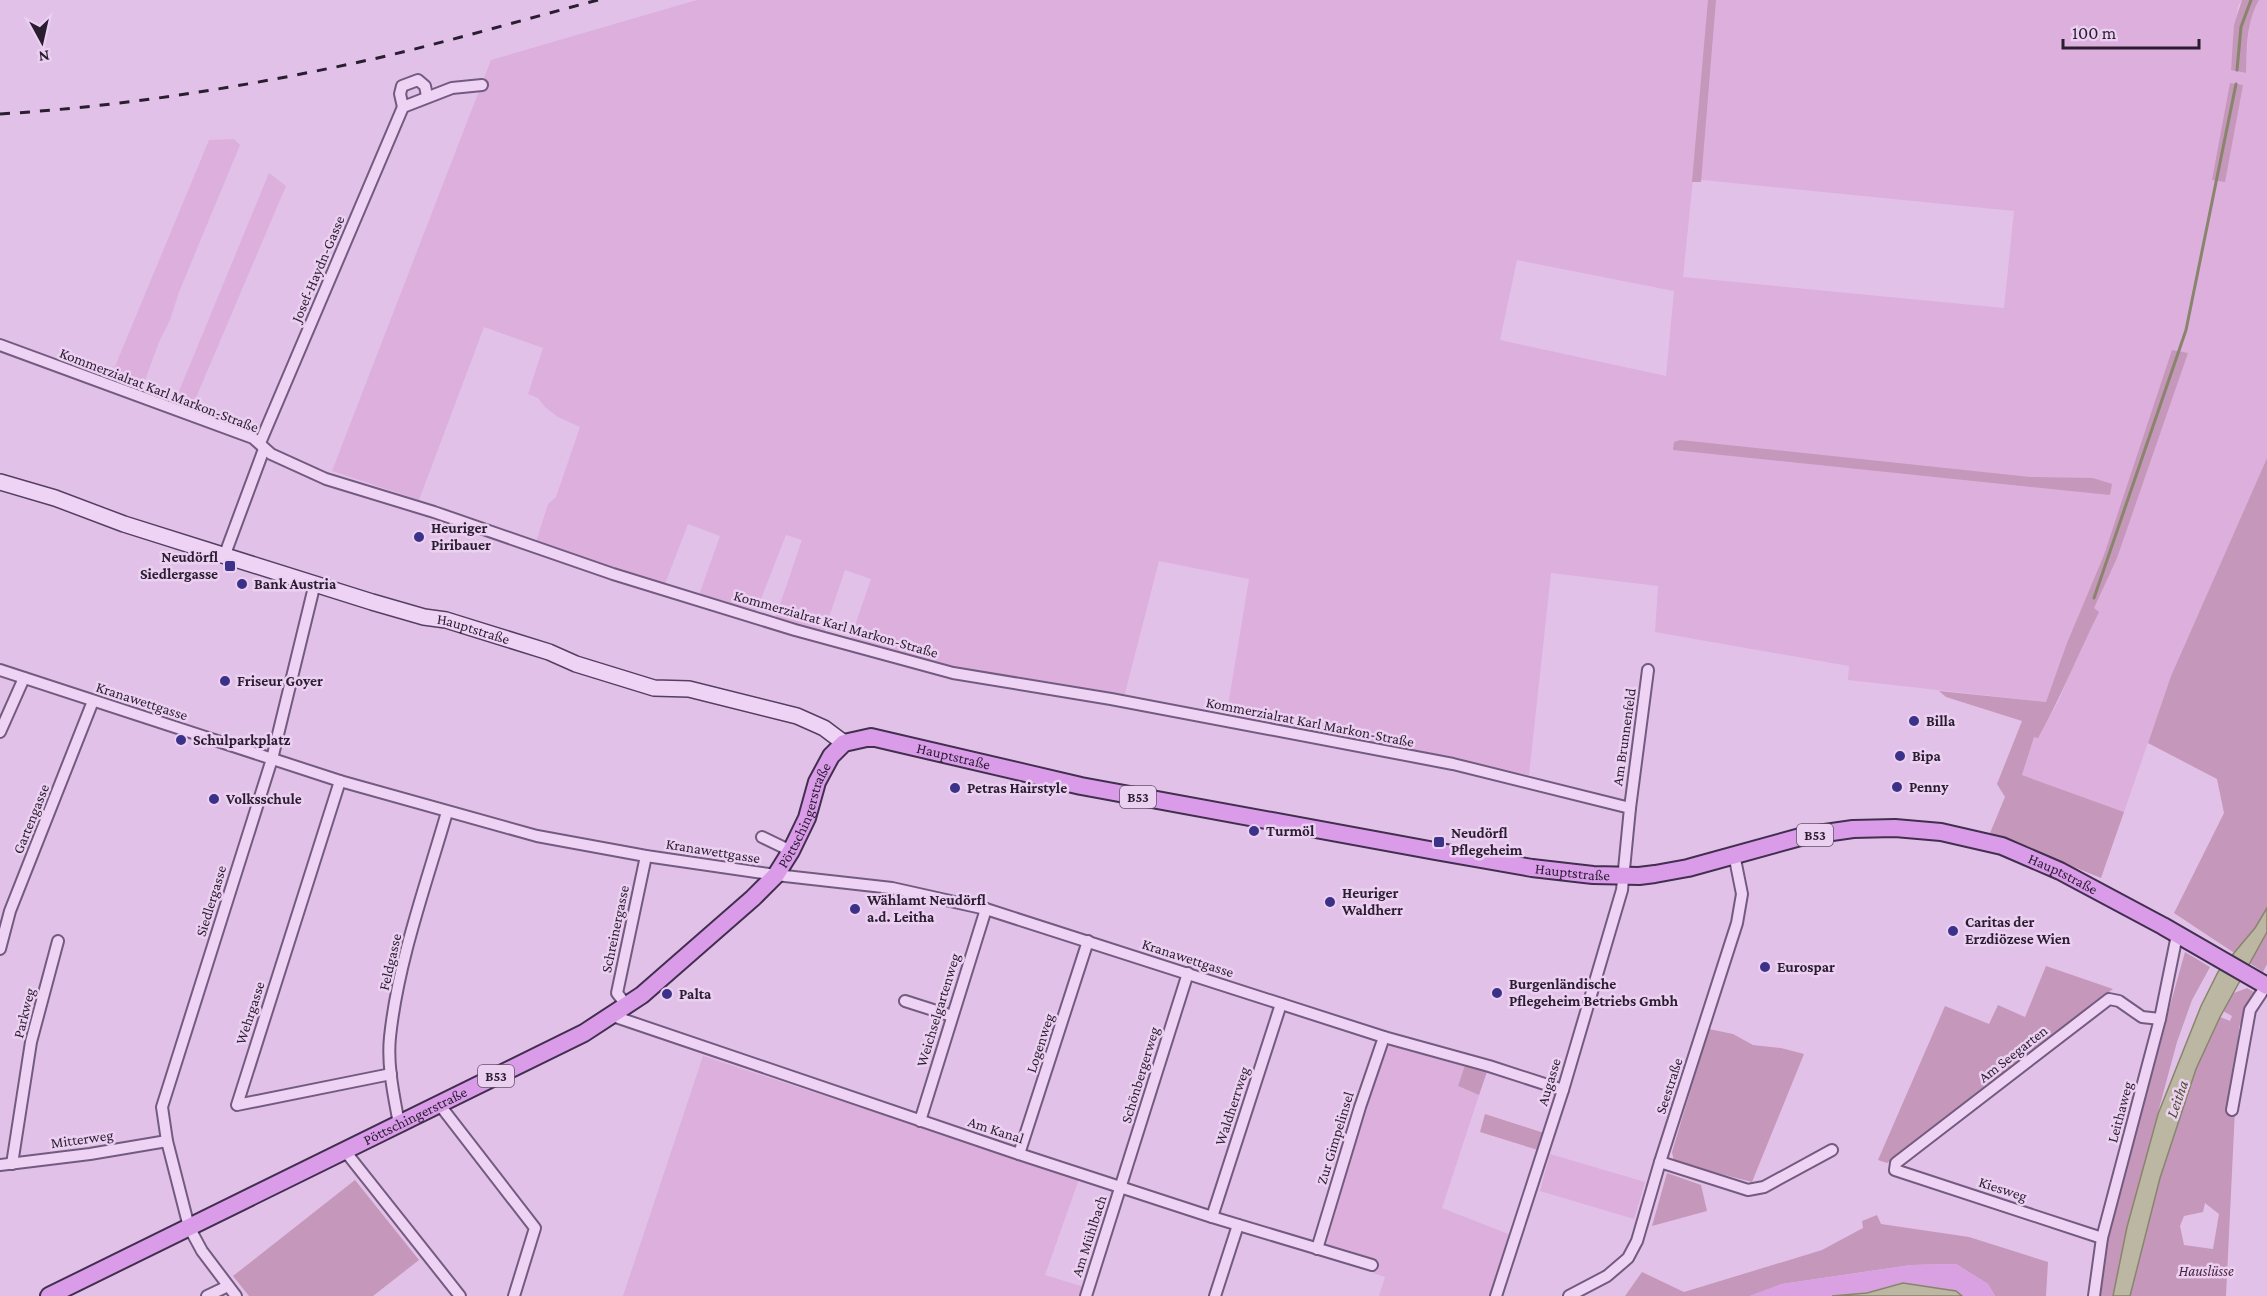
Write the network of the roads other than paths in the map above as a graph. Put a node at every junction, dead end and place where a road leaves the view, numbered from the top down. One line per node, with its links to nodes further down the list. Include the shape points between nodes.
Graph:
1 (482, 85): 2 (street, via 452,88)
2 (428, 96): 3 (street); 3 (street, Josef-Haydn-Gasse, via 425,86 418,80 411,81 402,86)
3 (403, 107): 5 (street, Josef-Haydn-Gasse)
4 (0, 345): 5 (street, Kommerzialrat Karl Markon-Straße, via 252,438)
5 (262, 446): 7 (street, Josef-Haydn-Gasse); 17 (street, Kommerzialrat Karl Markon-Straße, via 326,479 613,574 953,673 1453,764)
6 (0, 482): 7 (street, Hauptstraße)
7 (225, 554): 8 (street, Hauptstraße)
8 (315, 583): 14 (street, Hauptstraße, via 424,617 446,620 654,688 690,689 797,716 824,728); 15 (street, Siedlergasse)
9 (0, 670): 11 (street, Kranawettgasse)
10 (1648, 670): 17 (street, Am Brunnenfeld)
11 (24, 678): 12 (street, Kranawettgasse); 13 (street)
12 (93, 701): 15 (street, Kranawettgasse); 29 (street, Gartengasse, via 10,911)
13 (0, 732)
14 (844, 743): 20 (main road, Pöttschingerstraße / B53, via 823,768 807,818); 24 (main road, Hauptstraße / B53, via 871,737 1132,796 1532,868)
15 (272, 759): 16 (street, Kranawettgasse); 45 (street, Siedlergasse, via 162,1107)
16 (340, 781): 18 (street, Kranawettgasse); 39 (street, Wehrgasse, via 237,1105)
17 (1630, 808): 24 (street)
18 (447, 812): 22 (street, Kranawettgasse, via 537,836); 39 (street, Feldgasse, via 405,958 389,1039)
19 (762, 837): 20 (street)
20 (791, 851): 23 (main road, Pöttschingerstraße / B53)
21 (1734, 854): 24 (main road, Hauptstraße / B53, via 1666,872); 26 (main road, Hauptstraße / B53, via 1804,836 1852,829 1941,832 2002,846 2060,871); 49 (street, Seestraße, via 1742,894 1737,923)
22 (646, 856): 23 (street, Kranawettgasse); 34 (street, Schreinergasse, via 617,993)
23 (776, 875): 25 (street, Kranawettgasse, via 892,888); 34 (main road, Pöttschingerstraße / B53)
24 (1623, 876): 40 (street, Augasse)
25 (986, 909): 28 (street, Kranawettgasse); 36 (street, Weichselgartenweg)
26 (2177, 935): 31 (main road, Hauptstraße / B53); 37 (street, Leithaweg)
27 (58, 941): 50 (street, Parkweg, via 31,1042)
28 (1088, 941): 30 (street, Kranawettgasse); 48 (street, Logenweg)
29 (0, 949)
30 (1188, 973): 33 (street, Kranawettgasse); 53 (street, Schönbergerweg)
31 (2265, 985): 42 (street, via 2250,1010)
32 (905, 1002): 36 (street)
33 (1281, 1005): 38 (street, Kranawettgasse); 54 (street, Waldherrweg)
34 (627, 1006): 35 (main road, Pöttschingerstraße / B53)
35 (613, 1016): 41 (main road, Pöttschingerstraße / B53); 43 (street, Am Kanal)
36 (952, 1016): 43 (street, Weichselgartenweg)
37 (2160, 1019): 52 (street, Am Seegarten, via 2142,1017 2119,1001 2109,999 1896,1162); 57 (street, Leithaweg)
38 (1384, 1037): 40 (street, Kranawettgasse); 58 (street, Zur Gimpelinsel)
39 (391, 1074): 44 (street, Feldgasse)
40 (1563, 1090): 68 (street, Augasse)
41 (439, 1104): 44 (main road, Pöttschingerstraße / B53); 65 (street, via 535,1228)
42 (2232, 1110)
43 (920, 1121): 48 (street, Am Kanal)
44 (399, 1124): 47 (main road, Pöttschingerstraße / B53)
45 (167, 1141): 50 (street, Mitterweg); 56 (street, Siedlergasse)
46 (1832, 1150): 49 (street, via 1764,1187 1748,1190)
47 (345, 1151): 56 (main road, Pöttschingerstraße / B53); 64 (street)
48 (1019, 1154): 53 (street, Am Kanal)
49 (1660, 1162): 69 (street, Seestraße, via 1637,1241 1628,1258 1607,1276)
50 (12, 1164): 51 (street, Mitterweg)
51 (0, 1165)
52 (1894, 1170): 57 (street, Kiesweg)
53 (1121, 1186): 54 (street, Am Kanal); 66 (street, Am Mühlbach)
54 (1212, 1217): 55 (street, Am Kanal)
55 (1238, 1225): 58 (street, Am Kanal); 67 (street)
56 (189, 1227): 60 (street, Siedlergasse); 61 (main road, Pöttschingerstraße / B53)
57 (2102, 1238): 70 (street, Leithaweg)
58 (1317, 1249): 59 (street, Am Kanal)
59 (1372, 1265)
60 (228, 1286): 62 (street); 63 (street, Siedlergasse)
61 (49, 1296)
62 (207, 1296)
63 (236, 1296)
64 (460, 1296)
65 (514, 1296)
66 (1086, 1296)
67 (1215, 1296)
68 (1496, 1296)
69 (1569, 1296)
70 (2094, 1296)

